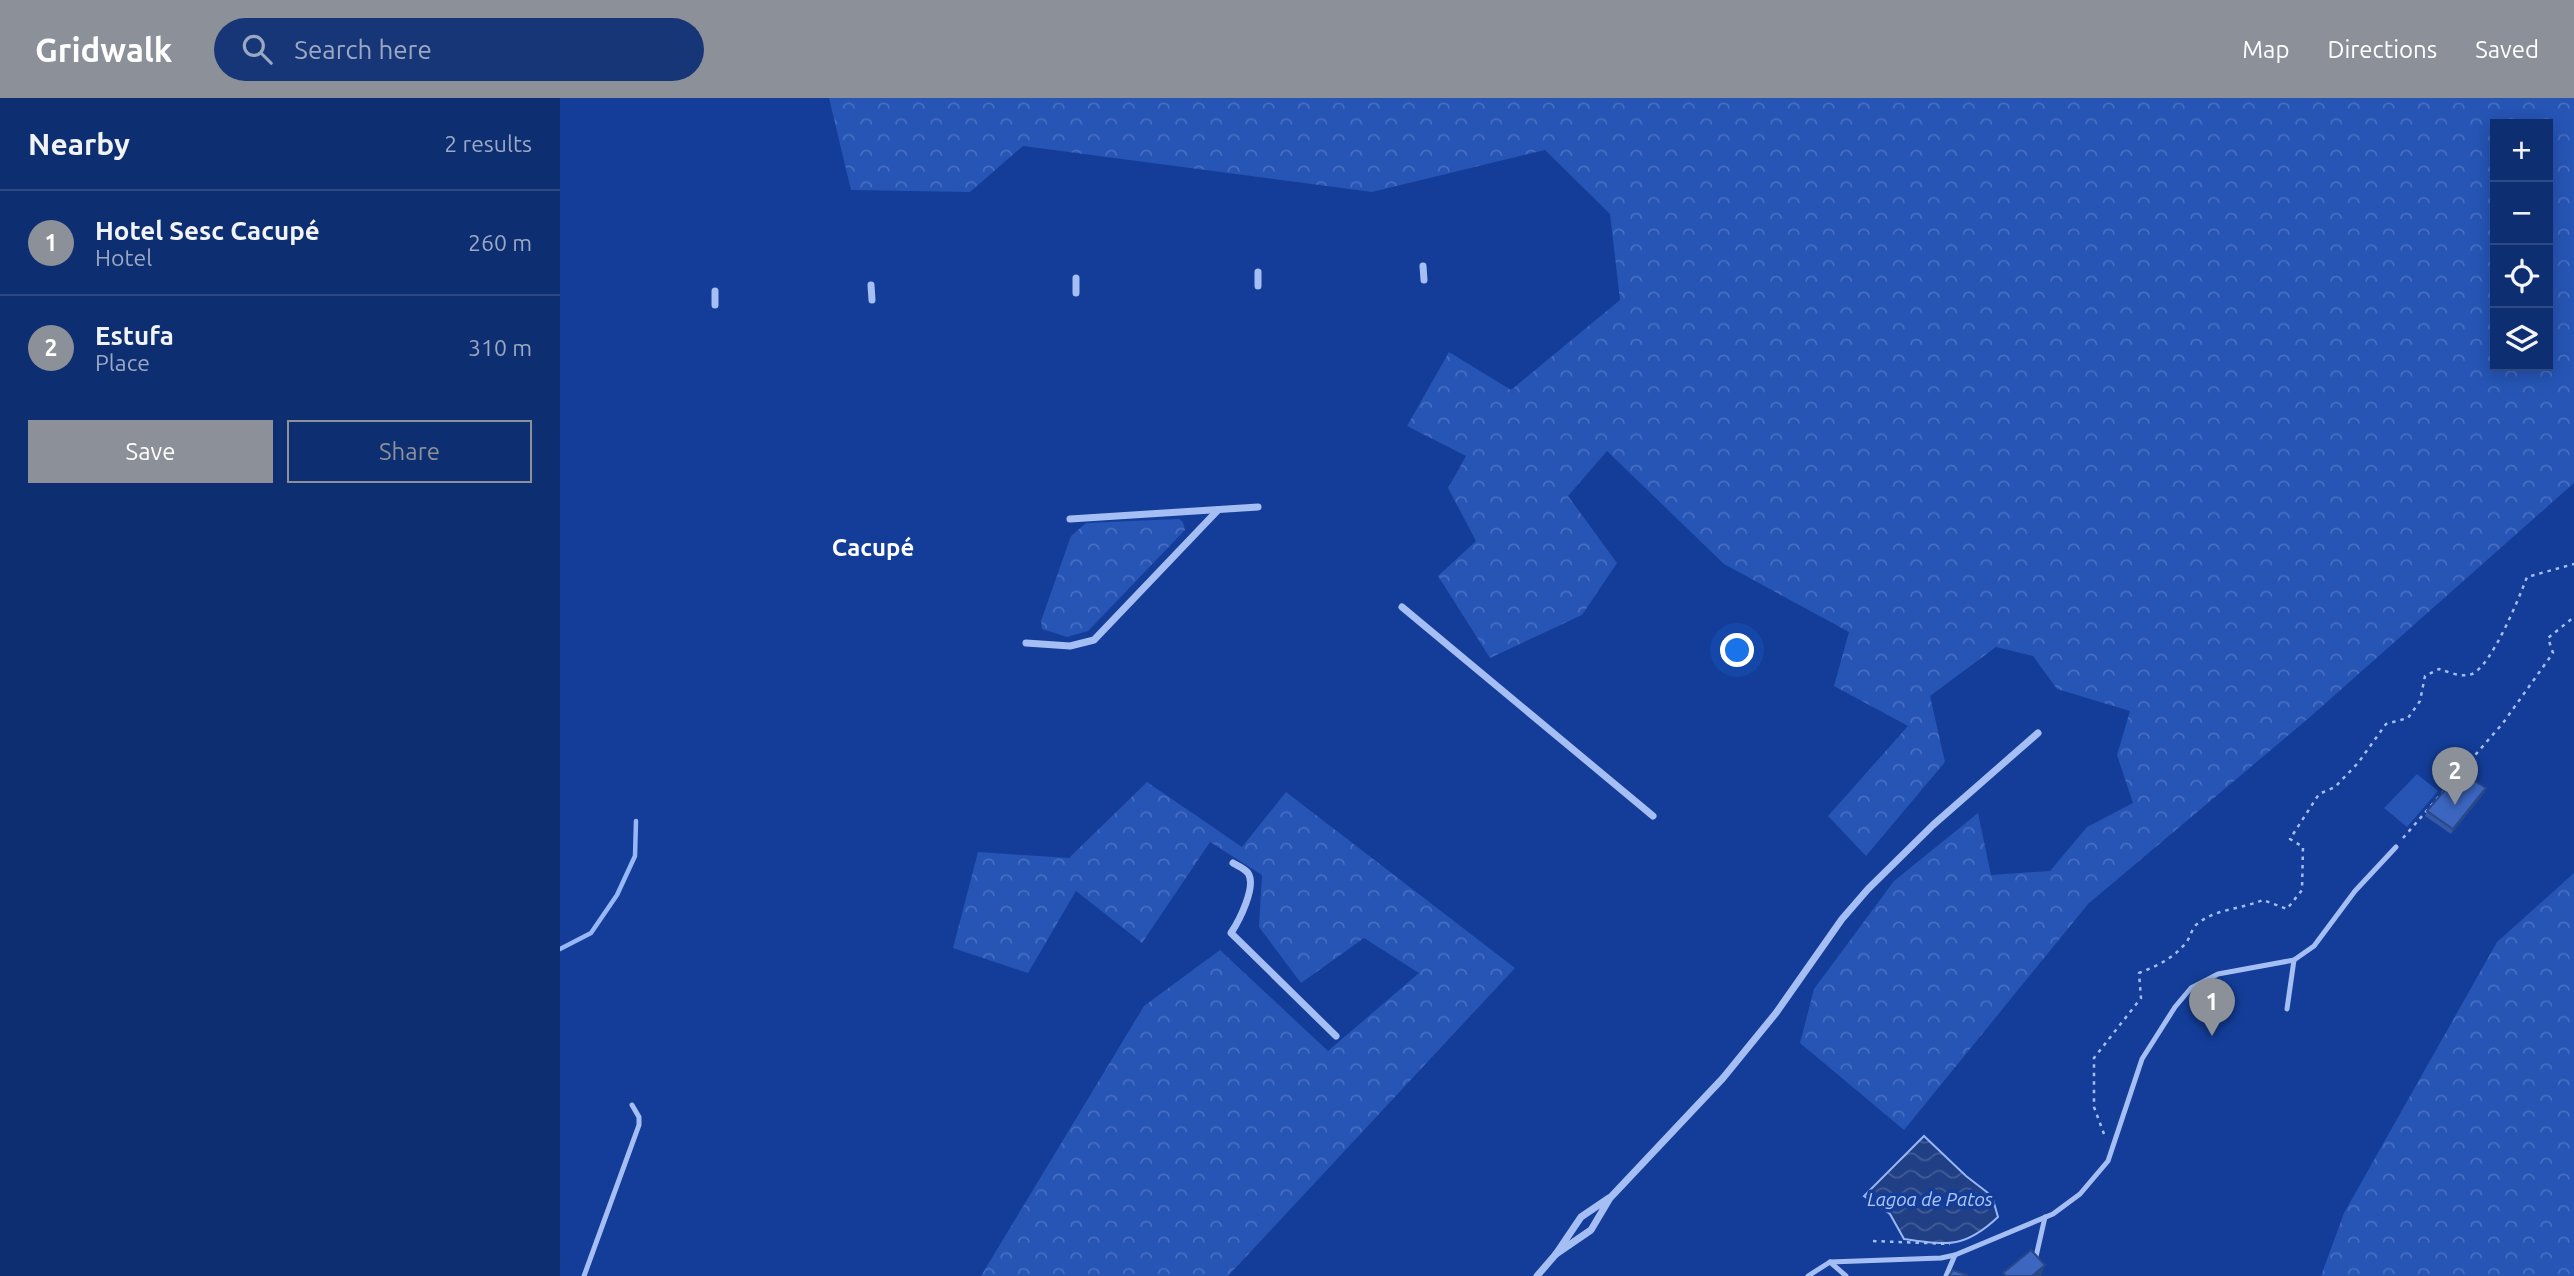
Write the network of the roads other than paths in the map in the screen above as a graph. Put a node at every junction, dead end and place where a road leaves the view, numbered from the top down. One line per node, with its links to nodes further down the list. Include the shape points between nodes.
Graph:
1 (1423, 266): 4 (street)
2 (1258, 272): 6 (street)
3 (1076, 278): 8 (street)
4 (1424, 280)
5 (871, 285): 9 (street)
6 (1258, 286)
7 (715, 291): 10 (street)
8 (1076, 293)
9 (872, 300)
10 (715, 306)
11 (1258, 507): 12 (street)
12 (1218, 510): 13 (street); 15 (street, via 1094,640 1070,646)
13 (1070, 519)
14 (1402, 607): 17 (street)
15 (1026, 643)
16 (2038, 733): 24 (street, via 1868,889 1751,1045)
17 (1653, 816)
18 (2396, 847): 20 (lane, via 2355,891 2315,946)
19 (1233, 863): 22 (street, via 1246,870 1251,884 1231,933)
20 (2294, 960): 21 (lane); 25 (lane, via 2218,974 2191,988 2142,1059 2108,1161 2080,1194)
21 (2287, 1009)
22 (1336, 1036)
23 (632, 1105): 30 (lane, via 639,1125)
24 (1610, 1198): 26 (street, via 1580,1217); 26 (street, via 1591,1230)
25 (2045, 1217): 27 (lane); 28 (lane)
26 (1556, 1254): 31 (street)
27 (1955, 1255): 29 (lane); 34 (lane)
28 (2035, 1261)
29 (1830, 1262): 32 (lane); 33 (lane)
30 (584, 1276)
31 (1537, 1276)
32 (1808, 1276)
33 (1846, 1276)
34 (1947, 1276)

